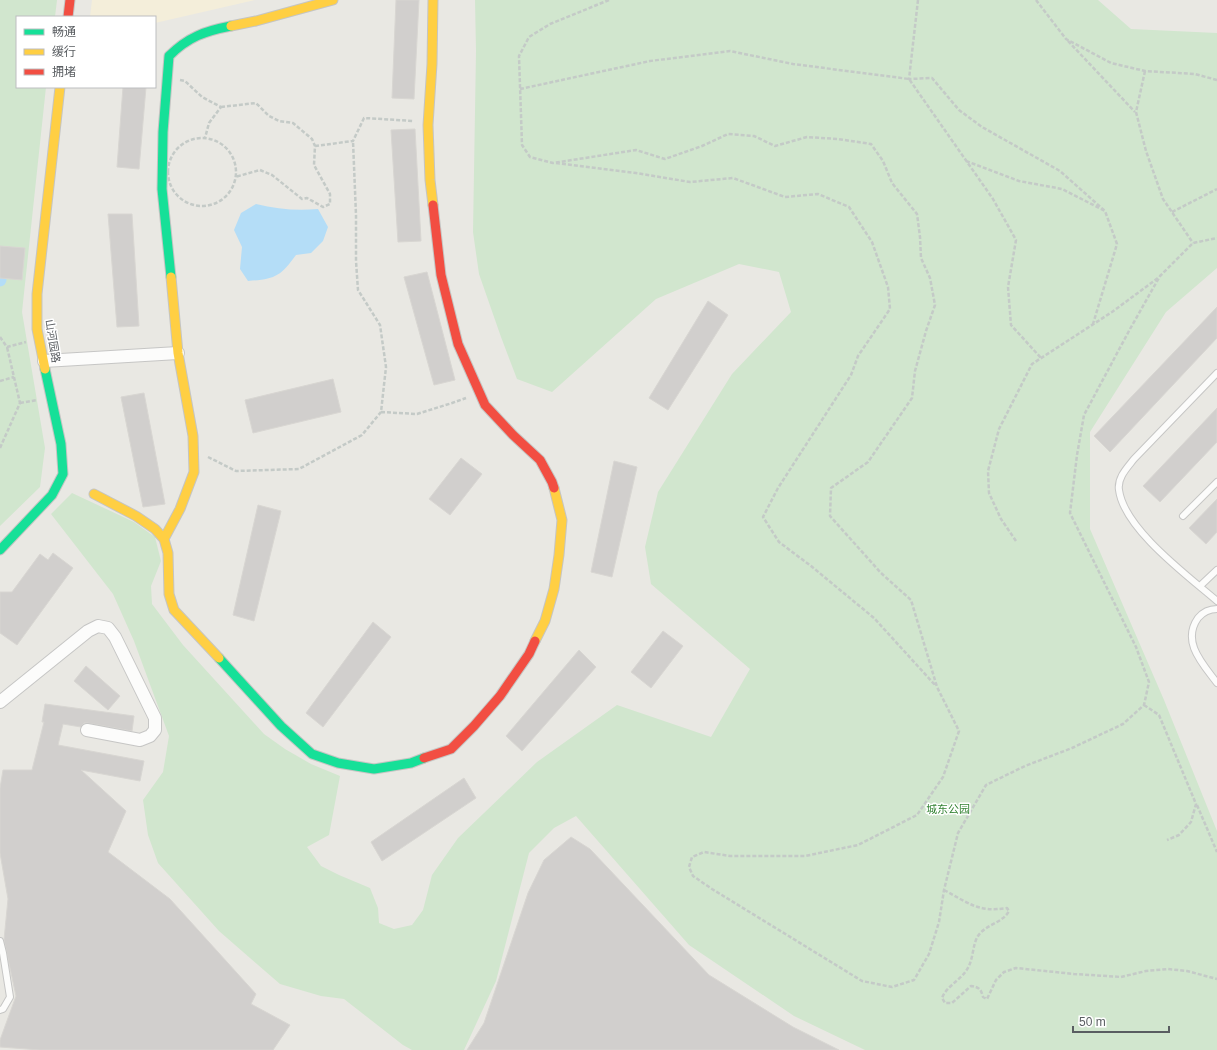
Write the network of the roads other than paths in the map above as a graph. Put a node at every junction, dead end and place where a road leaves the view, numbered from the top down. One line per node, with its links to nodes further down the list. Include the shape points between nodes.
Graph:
1 (70, 0): 4 (street)
2 (333, 0): 6 (street, via 208,31 179,46 169,56 162,189)
3 (433, 0): 12 (street, via 430,180 441,275 458,344 485,405 540,460 552,482 562,520 554,588 545,620 529,654 500,696 451,749 411,763 374,769 312,754 281,726 174,610 168,594 168,553)
4 (68, 16)
5 (60, 88): 7 (street, 山河园路, via 37,294 37,329)
6 (178, 353): 7 (street); 12 (street, via 193,436 194,472 180,509)
7 (44, 361): 13 (street, 山河园路, via 61,444 63,474 52,495)
8 (1217, 373): 15 (lane, via 1134,458 1122,473 1118,489 1122,502 1137,528 1162,554)
9 (1217, 482): 11 (lane)
10 (94, 494): 12 (street, via 136,516 155,529)
11 (1183, 516)
12 (164, 539)
13 (0, 550)
14 (1217, 570): 15 (lane)
15 (1200, 586): 16 (lane)
16 (1217, 601)
17 (1217, 609): 18 (lane, via 1210,609 1199,616 1194,625 1192,641 1197,657)
18 (1217, 683)
19 (0, 702): 20 (street, via 88,631 98,626 108,628 115,637 155,718 155,730 150,736 140,740)
20 (87, 730)
21 (0, 940): 22 (lane, via 10,997)
22 (0, 1010)

